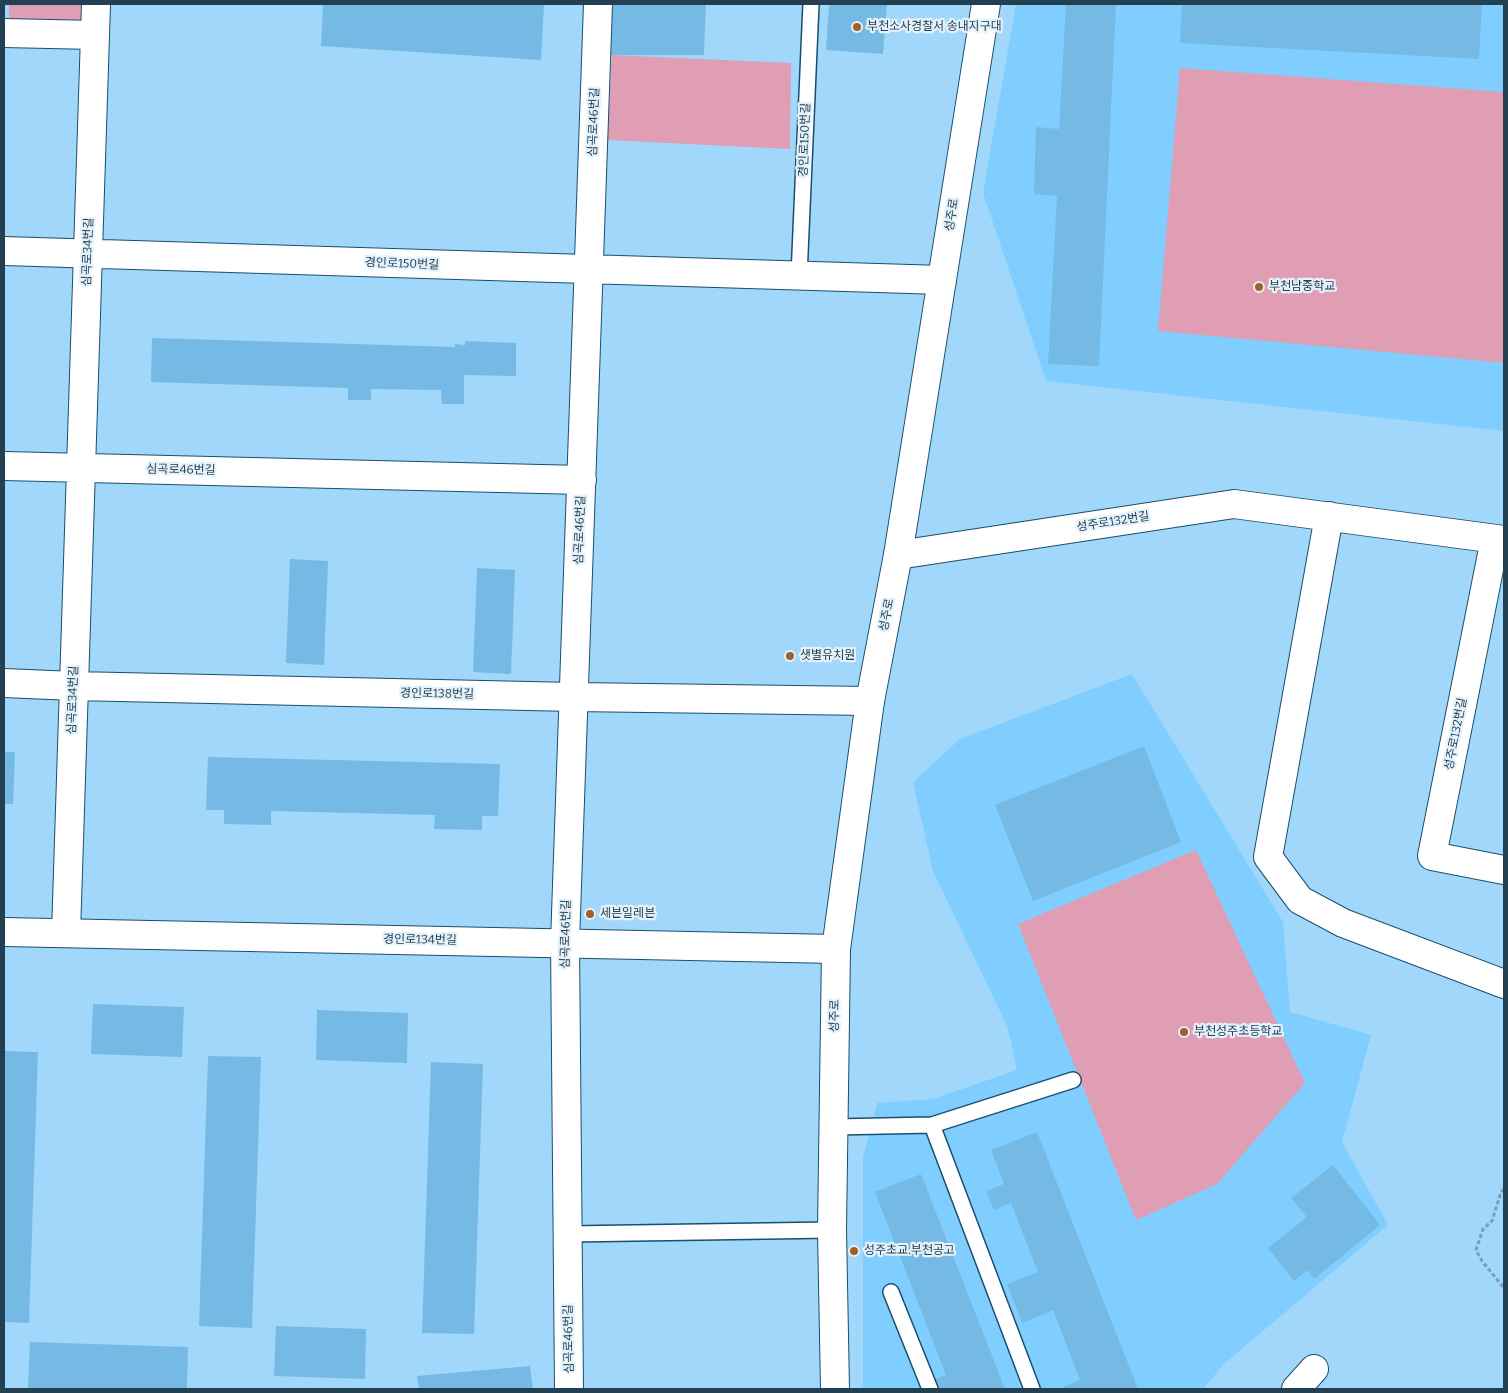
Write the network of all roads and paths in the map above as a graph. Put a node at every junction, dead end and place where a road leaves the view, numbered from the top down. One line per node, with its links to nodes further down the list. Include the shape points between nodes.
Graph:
1 (96, 4): 6 (street, 심곡로34번길)
2 (598, 4): 9 (street, 심곡로46번길)
3 (811, 4): 10 (lane, 경인로150번길)
4 (986, 4): 11 (street, 성주로)
5 (4, 33): 6 (street)
6 (95, 36): 8 (street, 심곡로34번길)
7 (4, 251): 8 (street, 경인로150번길)
8 (88, 254): 9 (street, 경인로150번길); 13 (street, 심곡로34번길)
9 (590, 269): 10 (street, 경인로150번길); 14 (street, 심곡로46번길)
10 (799, 276): 11 (street, 경인로150번길)
11 (942, 280): 17 (street, 성주로)
12 (4, 466): 13 (street)
13 (81, 468): 14 (street, 심곡로46번길); 19 (street, 심곡로34번길)
14 (582, 480): 20 (street, 심곡로46번길)
15 (1329, 516): 16 (street, 성주로132번길); 17 (street, 성주로132번길, via 1234,504); 27 (street, via 1268,857 1300,900 1343,923)
16 (1500, 540): 22 (street, 성주로132번길, via 1432,856)
17 (898, 555): 21 (street, 성주로)
18 (4, 683): 19 (street, 경인로138번길)
19 (74, 686): 20 (street, 경인로138번길); 24 (street, 심곡로34번길)
20 (574, 697): 21 (street, 경인로138번길); 25 (street, 심곡로46번길)
21 (870, 701): 26 (street, 성주로)
22 (1504, 870)
23 (4, 932): 24 (street, 경인로134번길)
24 (66, 933): 25 (street, 경인로134번길)
25 (565, 942): 26 (street, 경인로134번길); 33 (street, 심곡로46번길)
26 (836, 948): 30 (street, 성주로)
27 (1504, 984)
28 (1073, 1080): 29 (lane)
29 (932, 1125): 30 (lane); 40 (lane)
30 (834, 1127): 32 (street, 성주로)
31 (1504, 1189): 34 (path, via 1476,1250)
32 (832, 1230): 33 (lane); 38 (street, 성주로)
33 (568, 1234): 37 (street, 심곡로46번길)
34 (1504, 1288)
35 (890, 1292): 39 (lane)
36 (1314, 1369): 41 (street)
37 (570, 1389)
38 (833, 1389)
39 (930, 1389)
40 (1032, 1389)
41 (1296, 1389)

